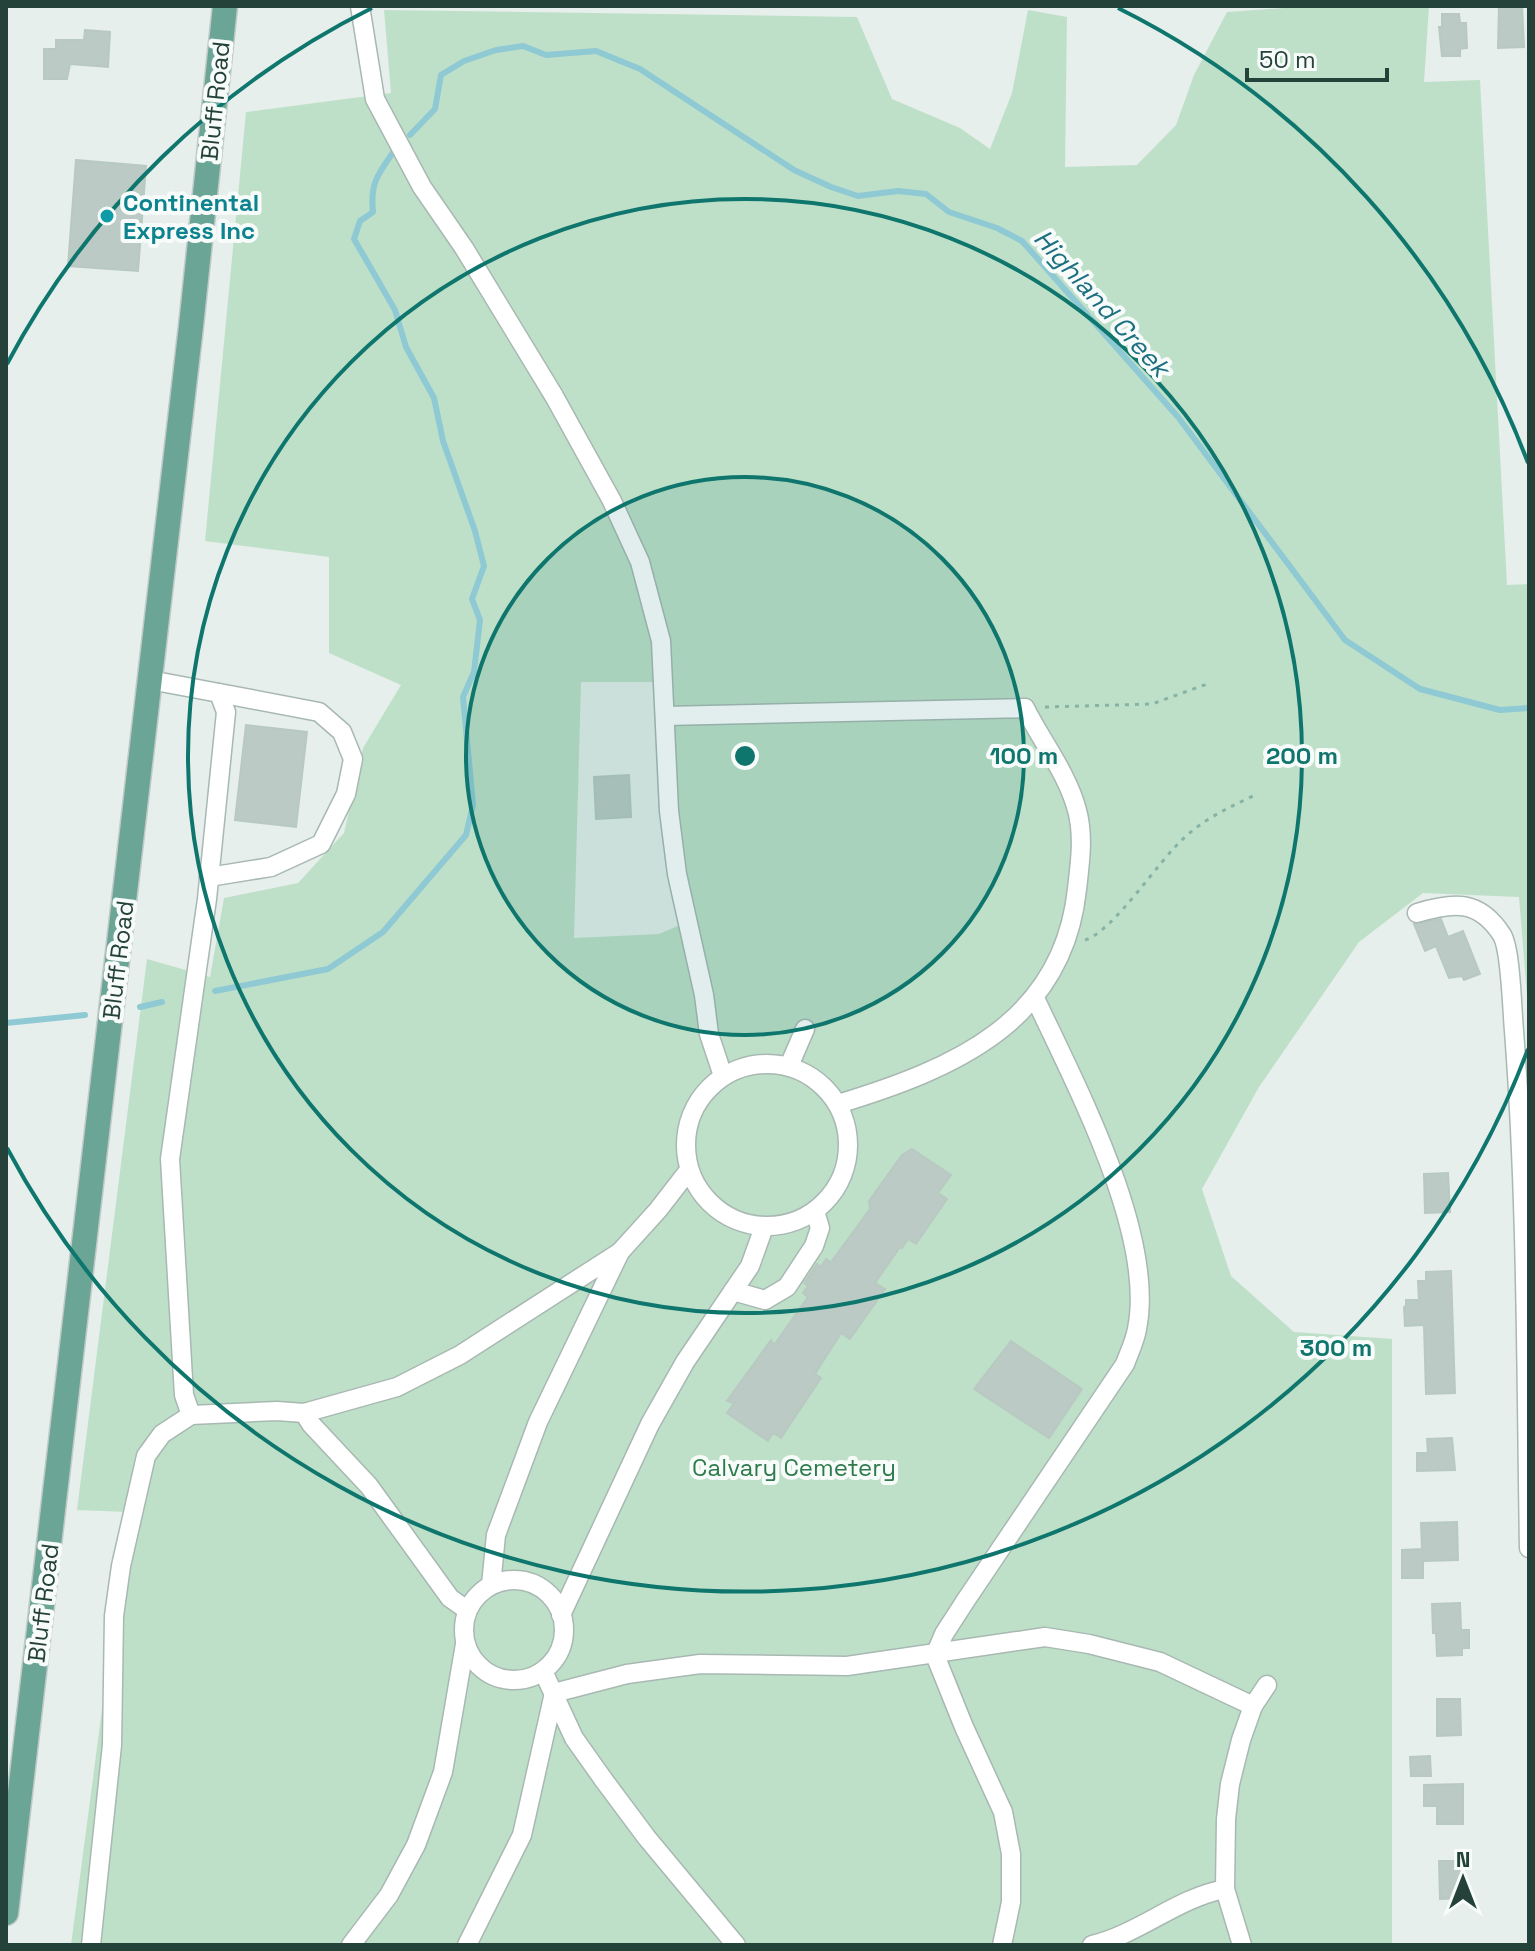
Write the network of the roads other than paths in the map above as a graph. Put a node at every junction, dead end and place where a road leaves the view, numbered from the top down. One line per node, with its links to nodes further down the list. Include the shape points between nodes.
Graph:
1 (225, 6): 3 (main road, Bluff Road)
2 (360, 6): 5 (street, via 375,99 422,187 554,396 640,562 661,641)
3 (150, 680): 4 (street); 32 (main road, Bluff Road)
4 (219, 693): 6 (street, via 226,712); 6 (street, via 319,712 342,732 353,759 346,794 321,844 271,867)
5 (665, 716): 8 (street, via 1025,708 1061,770 1077,811 1081,847 1067,937); 11 (street, via 677,874 709,1034)
6 (209, 877): 20 (street, via 170,1159 184,1395)
7 (1417, 913): 17 (street, via 1439,906 1471,906 1503,937 1520,1113)
8 (1035, 998): 12 (street, via 1007,1026 954,1061); 26 (street, via 1116,1186 1140,1283 1137,1330 1125,1364 966,1600)
9 (805, 1029): 10 (street)
10 (789, 1066): 11 (street, via 767,1063); 12 (street, via 809,1075)
11 (723, 1076): 13 (street, via 703,1094 690,1117 685,1143)
12 (838, 1104): 14 (street, via 849,1151 844,1174)
13 (689, 1170): 15 (street, via 710,1204 735,1220); 16 (street)
14 (815, 1211): 15 (street, via 791,1223); 18 (street, via 820,1228 814,1246 787,1287 765,1300)
15 (764, 1227): 18 (street, via 750,1266)
16 (620, 1252): 19 (street, via 460,1355 410,1381); 22 (street, via 538,1422 496,1535)
17 (1526, 1271): 21 (street)
18 (733, 1291): 24 (street, via 650,1424)
19 (304, 1413): 20 (street); 23 (street, via 369,1486 450,1598)
20 (191, 1415): 33 (street, via 162,1434 146,1456 121,1566 114,1616 112,1745)
21 (1529, 1548)
22 (491, 1585): 23 (street); 24 (street, via 506,1580 537,1585)
23 (467, 1610): 25 (street)
24 (561, 1615): 27 (street, via 564,1638)
25 (465, 1644): 27 (street, via 473,1660 502,1679 519,1680); 34 (street, via 443,1772 416,1845 389,1895)
26 (935, 1655): 29 (street, via 847,1666 700,1664 627,1674); 30 (street, via 1045,1637 1160,1662); 37 (street, via 1003,1812 1011,1854 1011,1902)
27 (543, 1671): 29 (street)
28 (1267, 1685): 30 (street)
29 (554, 1693): 35 (street, via 522,1835); 36 (street, via 574,1738 603,1779)
30 (1253, 1706): 31 (street, via 1230,1784)
31 (1225, 1889): 38 (street, via 1205,1893); 39 (street)
32 (6, 1913)
33 (91, 1945)
34 (351, 1945)
35 (467, 1945)
36 (736, 1945)
37 (1002, 1945)
38 (1092, 1945)
39 (1242, 1945)

